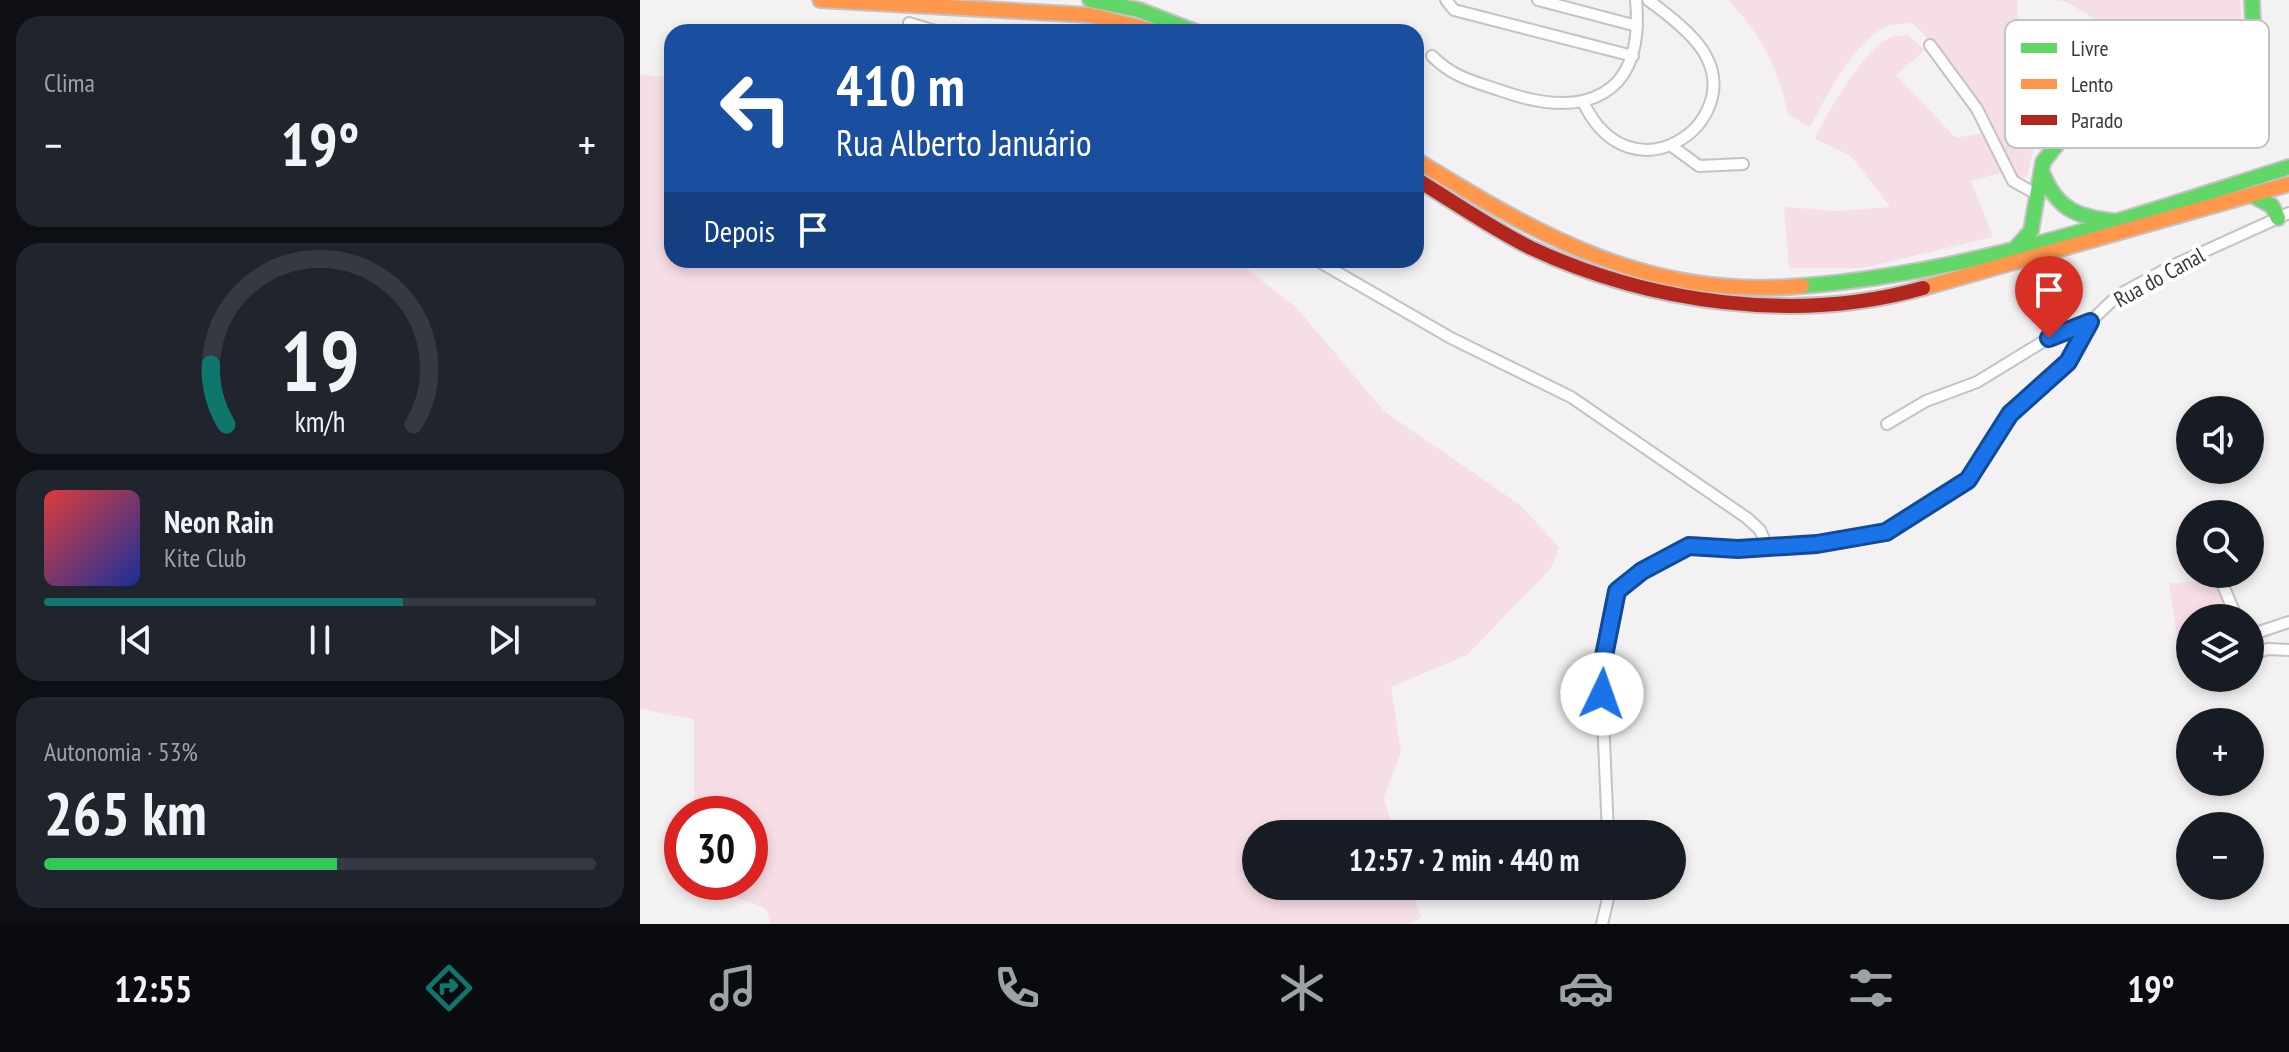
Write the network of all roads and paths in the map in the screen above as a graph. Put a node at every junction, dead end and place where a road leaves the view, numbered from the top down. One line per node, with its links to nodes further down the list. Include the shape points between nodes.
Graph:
1 (820, 0): 11 (main road, via 1090,15)
2 (1090, 0): 12 (main road)
3 (1446, 0): 16 (street, via 1454,10)
4 (1538, 0): 13 (street)
5 (1636, 0): 13 (street)
6 (1648, 0): 18 (street, via 1706,55 1712,74 1706,114)
7 (2252, 0): 8 (main road)
8 (2253, 20)
9 (909, 23): 10 (street)
10 (912, 24)
11 (1126, 24)
12 (1175, 24)
13 (1637, 26): 16 (street)
14 (1930, 45): 26 (street, via 1977,109 2013,181)
15 (1432, 56): 17 (street, via 1449,73 1537,103)
16 (1633, 56): 17 (street, via 1605,92)
17 (1584, 104): 18 (street, via 1603,135 1617,145)
18 (1673, 147): 20 (street, via 1699,166)
19 (2051, 148): 23 (main road)
20 (1743, 164)
21 (1424, 165): 30 (main road, via 1538,233 1617,266 1704,284 1789,290 1863,285)
22 (2289, 167): 29 (main road)
23 (2042, 172): 26 (main road); 29 (main road, via 2056,202 2070,213)
24 (1424, 184): 27 (main road, via 1531,248 1612,281 1702,300 1789,306 1909,292)
25 (2288, 184): 27 (main road); 28 (main road, via 2282,203)
26 (2036, 194): 30 (main road, via 2031,231)
27 (2252, 195): 28 (main road)
28 (2285, 215): 32 (street, Rua do Canal, via 2117,296)
29 (2113, 221): 30 (main road)
30 (2014, 250)
31 (1330, 268): 34 (street, via 1451,338 1571,397 1747,518)
32 (2090, 322): 33 (street, via 2049,338 1977,382 1926,401); 34 (street, Rua do Canal, via 2068,362 2010,414 1968,480 1886,532)
33 (1887, 424)
34 (1768, 548): 39 (street, Rua do Canal, via 1689,546 1617,591 1601,671)
35 (2289, 622): 36 (street)
36 (2264, 630)
37 (2264, 650): 38 (street)
38 (2289, 650)
39 (1607, 820)
40 (1610, 900): 41 (street)
41 (1602, 924)

